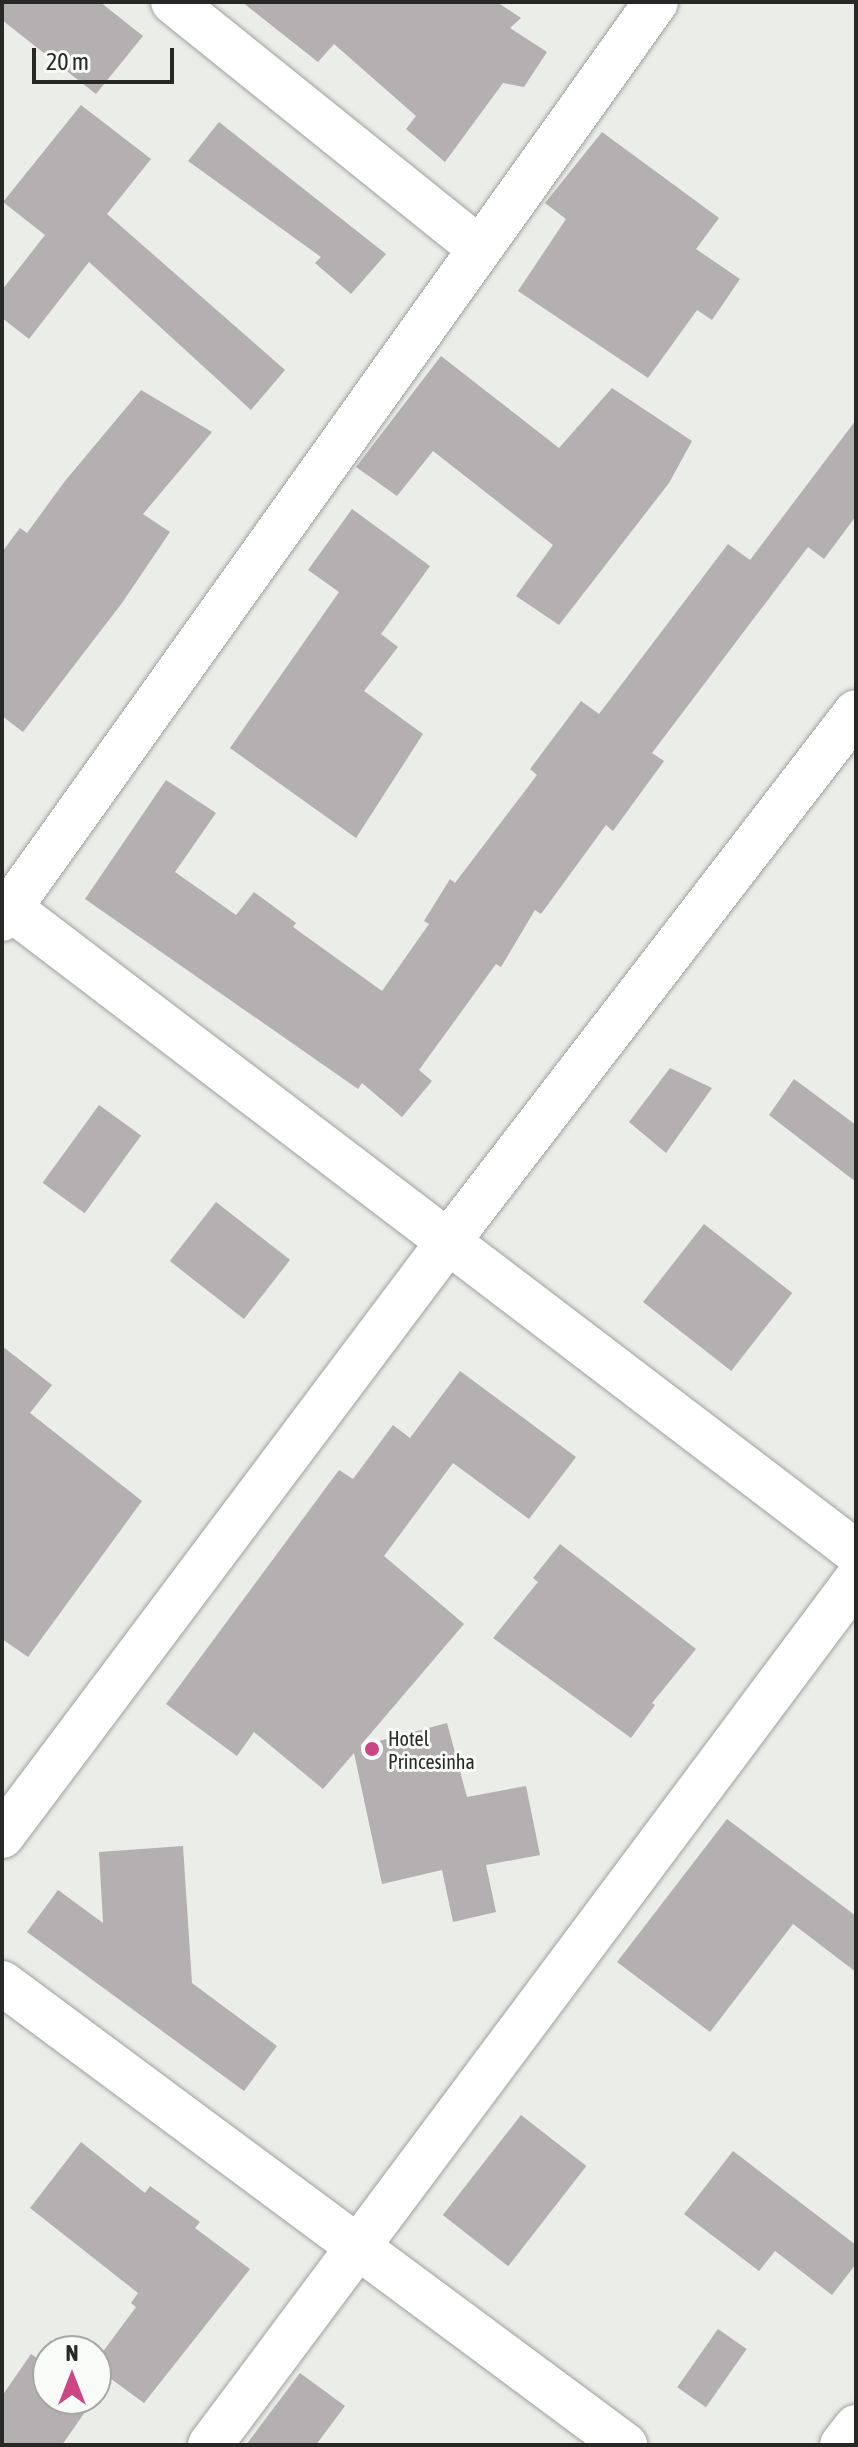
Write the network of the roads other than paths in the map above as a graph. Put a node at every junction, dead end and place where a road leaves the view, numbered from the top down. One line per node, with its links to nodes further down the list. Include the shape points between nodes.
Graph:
1 (173, 2): 3 (street)
2 (656, 2): 3 (street)
3 (478, 247): 5 (street)
4 (856, 712): 6 (street)
5 (4, 910): 6 (street)
6 (447, 1243): 7 (street); 9 (street)
7 (856, 1552)
8 (856, 1580): 11 (street)
9 (2, 1836)
10 (2, 1983): 11 (street)
11 (357, 2247): 13 (street); 14 (street)
12 (856, 2427): 15 (street)
13 (210, 2445)
14 (625, 2445)
15 (842, 2445)

